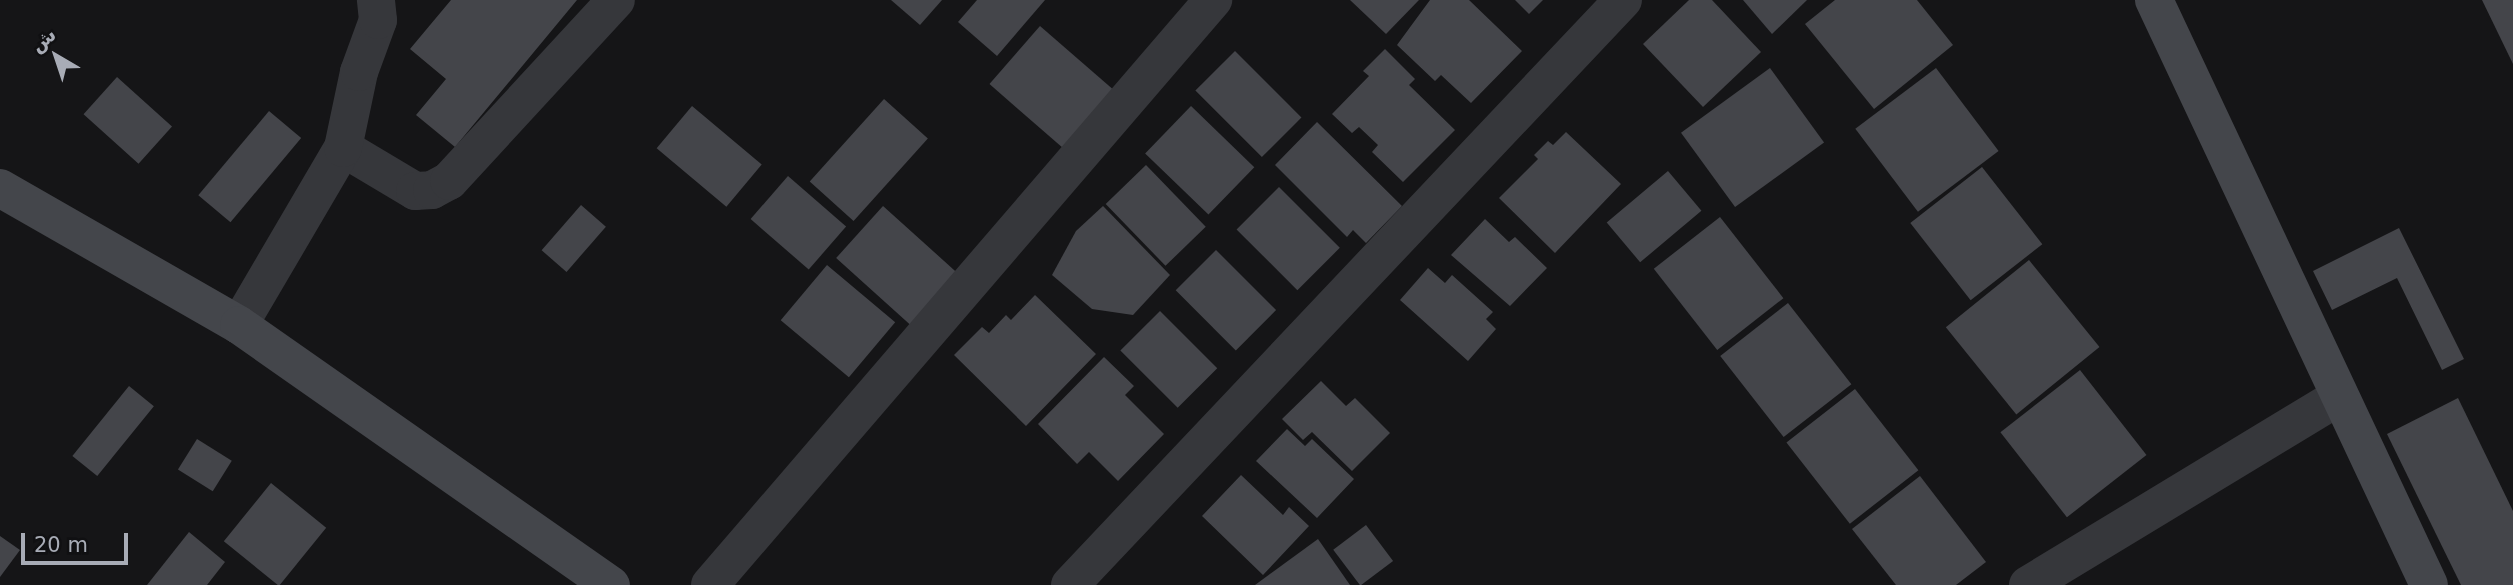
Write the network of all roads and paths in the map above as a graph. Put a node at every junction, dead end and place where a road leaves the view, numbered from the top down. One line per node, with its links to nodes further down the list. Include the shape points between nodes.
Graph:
1 (376, 0): 6 (street, via 378,20 359,72)
2 (617, 0): 6 (street, via 449,181 432,190 415,191)
3 (1213, 0): 11 (street)
4 (1623, 0): 12 (street)
5 (2154, 0): 9 (street)
6 (343, 148): 8 (street)
7 (0, 188): 8 (street)
8 (239, 325): 10 (street)
9 (2339, 397): 13 (street); 14 (street)
10 (611, 585)
11 (710, 585)
12 (1070, 585)
13 (2028, 585)
14 (2429, 585)

